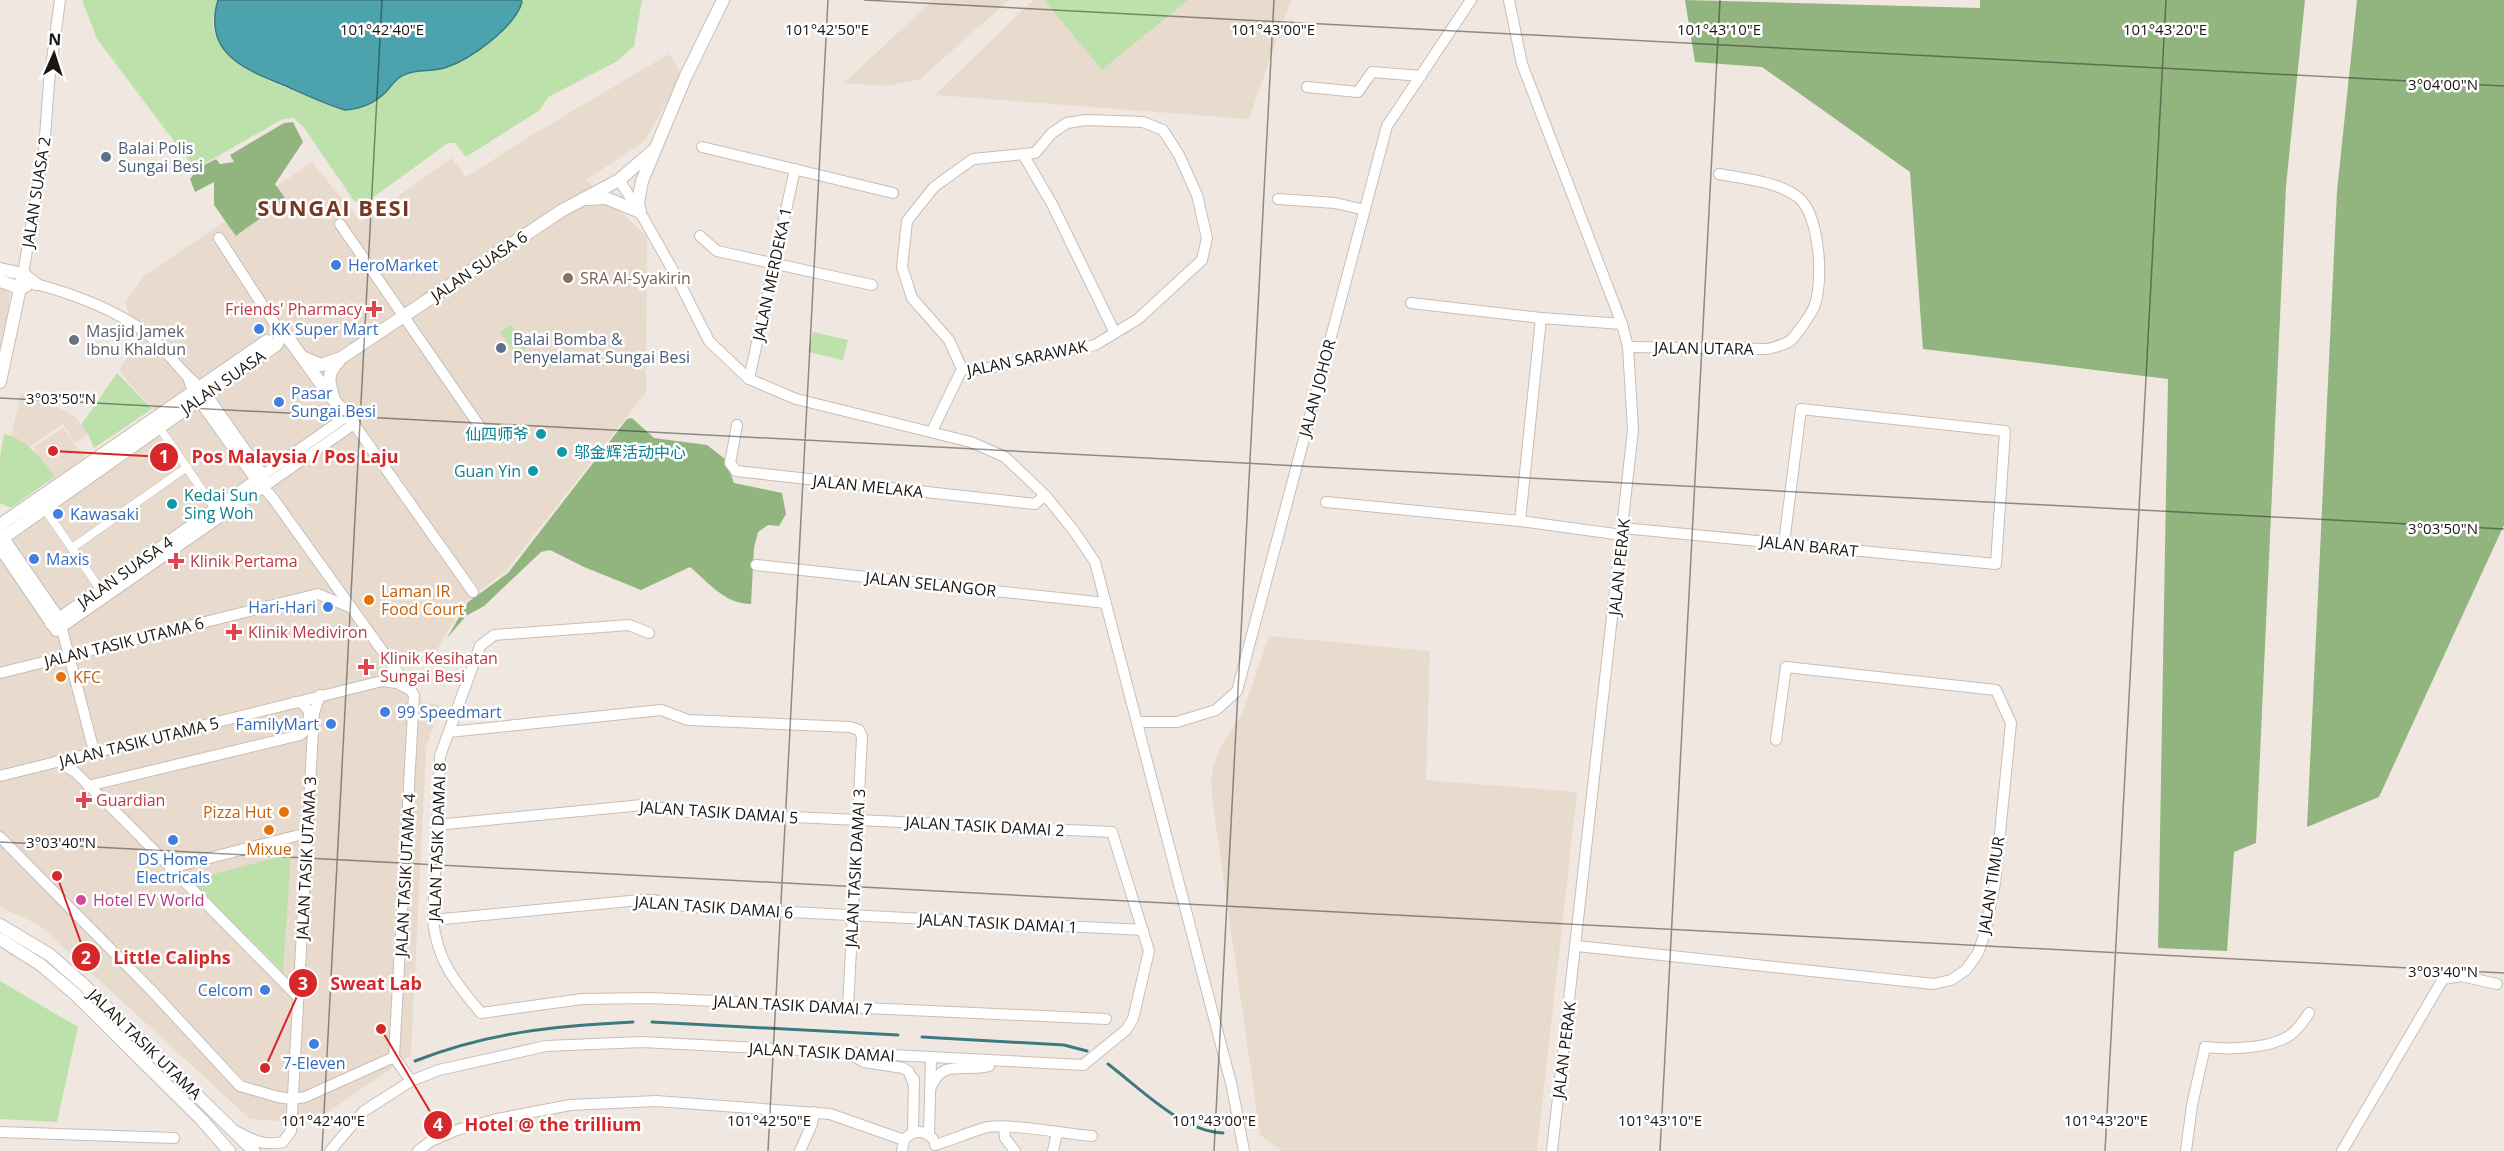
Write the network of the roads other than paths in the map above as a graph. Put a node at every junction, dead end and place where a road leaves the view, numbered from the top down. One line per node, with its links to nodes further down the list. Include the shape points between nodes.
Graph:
1 (60, 0): 23 (street, JALAN SUASA 2, via 44,150)
2 (723, 0): 8 (street)
3 (1472, 0): 5 (street, JALAN JOHOR)
4 (1509, 0): 31 (street, JALAN PERAK, via 1522,64)
5 (1421, 76): 6 (street, via 1372,72 1358,92); 16 (street, JALAN JOHOR, via 1387,126)
6 (1307, 87)
7 (702, 147): 10 (street)
8 (655, 149): 12 (street, JALAN SUASA 6); 17 (street, via 640,188)
9 (1024, 156): 32 (street); 32 (street, JALAN SARAWAK, via 1035,153 1066,123 1086,120 1143,122 1163,130 1179,155 1197,195 1207,238 1202,260 1138,319); 37 (street, via 973,159 934,187 907,221 902,267 912,298 949,340)
10 (795, 169): 13 (street); 21 (street, JALAN MERDEKA 1)
11 (1719, 174): 34 (street, JALAN UTARA, via 1774,185 1807,207 1818,240 1814,308 1790,341 1768,349)
12 (619, 180): 15 (street, JALAN SUASA 6); 17 (street)
13 (892, 193)
14 (1278, 199): 16 (street, via 1335,203)
15 (582, 200): 17 (street, via 606,198); 29 (street, JALAN SUASA 6)
16 (1365, 210): 75 (street, JALAN JOHOR, via 1237,691 1215,710 1177,722)
17 (640, 212): 38 (street, via 709,341)
18 (340, 224): 29 (street)
19 (700, 236): 21 (street, via 717,251)
20 (219, 238): 33 (street)
21 (775, 263): 26 (street); 38 (street, JALAN MERDEKA 1)
22 (0, 269): 23 (street)
23 (23, 274): 25 (street); 27 (street, JALAN SUASA 2)
24 (0, 281): 27 (street)
25 (36, 284): 27 (street); 40 (street, via 68,293 145,332)
26 (872, 285)
27 (20, 288): 39 (street, JALAN SUASA 2)
28 (1411, 303): 30 (street)
29 (405, 315): 36 (street, JALAN SUASA 6); 46 (street)
30 (1541, 318): 31 (street); 53 (street)
31 (1622, 324): 34 (street, JALAN PERAK)
32 (1115, 333): 37 (street, JALAN SARAWAK, via 1095,345 979,370)
33 (282, 335): 35 (street); 40 (street, JALAN SUASA, via 271,339)
34 (1628, 347): 55 (street, JALAN PERAK, via 1633,430)
35 (302, 357): 36 (street, JALAN SUASA 6, via 321,365); 41 (street)
36 (341, 358): 41 (street, via 328,375)
37 (962, 369): 45 (street, JALAN SARAWAK)
38 (748, 379): 45 (street, via 796,399)
39 (0, 382)
40 (200, 393): 44 (street, JALAN SUASA); 48 (street); 54 (street, JALAN SUASA)
41 (334, 399): 42 (street)
42 (350, 420): 48 (street, JALAN SUASA 4); 62 (street)
43 (737, 425): 49 (street, JALAN MELAKA, via 730,463 736,471 1035,504)
44 (159, 427): 47 (street); 51 (street, JALAN SUASA)
45 (932, 431): 49 (street, via 1005,457)
46 (485, 434)
47 (187, 467): 52 (street); 58 (street)
48 (261, 480): 52 (street, JALAN SUASA 4); 60 (street); 66 (street, JALAN SUASA 4)
49 (1045, 495): 64 (street, via 1095,562)
50 (1326, 502): 53 (street, JALAN BARAT)
51 (44, 508): 56 (street, JALAN SUASA); 58 (street)
52 (215, 509): 61 (street, JALAN SUASA 4)
53 (1520, 521): 55 (street, JALAN BARAT)
54 (0, 525)
55 (1623, 531): 57 (street, JALAN BARAT); 97 (street, JALAN PERAK)
56 (1, 540): 66 (street)
57 (1784, 543): 57 (street, JALAN BARAT, via 1801,409 2005,431 1996,564)
58 (72, 548): 61 (street)
59 (756, 565): 64 (street, JALAN SELANGOR)
60 (324, 571): 63 (street); 65 (street)
61 (100, 589): 66 (street, JALAN SUASA 4)
62 (473, 592)
63 (318, 594): 65 (street); 68 (street, JALAN TASIK UTAMA 6)
64 (1106, 603): 75 (street)
65 (352, 609): 69 (street)
66 (58, 627): 68 (street)
67 (649, 633): 76 (street, JALAN TASIK DAMAI 8, via 628,625 494,635 480,646)
68 (69, 655): 70 (street, JALAN TASIK UTAMA 6); 79 (street)
69 (390, 662): 71 (street); 72 (street)
70 (0, 673)
71 (382, 681): 72 (street, JALAN TASIK UTAMA 5); 73 (street, JALAN TASIK UTAMA 5)
72 (413, 691): 107 (street, JALAN TASIK UTAMA 4)
73 (320, 694): 74 (street, JALAN TASIK UTAMA 5); 80 (street, JALAN TASIK UTAMA 3, via 314,712)
74 (295, 702): 77 (street, via 309,711 308,728); 79 (street, JALAN TASIK UTAMA 5)
75 (1137, 722): 132 (street, via 1239,1118)
76 (449, 732): 86 (street, JALAN TASIK DAMAI 3, via 661,710 688,720 850,727 859,730 862,737); 87 (street, JALAN TASIK DAMAI 8, via 441,756)
77 (296, 736): 80 (street, via 307,742); 85 (street)
78 (1776, 740): 97 (street, JALAN TIMUR, via 1786,667 1996,690 2011,723 1995,884 1985,933 1966,970 1935,984)
79 (94, 751): 81 (street, JALAN TASIK UTAMA 5)
80 (312, 753): 89 (street, JALAN TASIK UTAMA 3)
81 (78, 755): 82 (street, JALAN TASIK UTAMA 5); 83 (street)
82 (57, 761): 83 (street); 84 (street, JALAN TASIK UTAMA 5)
83 (75, 772): 85 (street)
84 (0, 776)
85 (88, 786): 91 (street)
86 (858, 820): 87 (street, JALAN TASIK DAMAI 5, via 689,812 642,805); 88 (street, JALAN TASIK DAMAI 2); 92 (street, JALAN TASIK DAMAI 3)
87 (436, 825): 93 (street, JALAN TASIK DAMAI 8)
88 (1112, 832): 95 (street, JALAN TASIK DAMAI)
89 (307, 833): 91 (street); 99 (street, JALAN TASIK UTAMA 3)
90 (0, 837): 113 (street, via 240,1086)
91 (170, 868): 99 (street)
92 (853, 915): 93 (street, JALAN TASIK DAMAI 6, via 691,907 652,900); 95 (street, JALAN TASIK DAMAI 1); 100 (street, JALAN TASIK DAMAI 3)
93 (433, 920): 101 (street, JALAN TASIK DAMAI 8, via 435,940 452,979)
94 (0, 925): 114 (street, JALAN TASIK UTAMA, via 50,955)
95 (1143, 930): 108 (street, JALAN TASIK DAMAI, via 1149,951 1133,1019 1126,1030 1083,1065)
96 (0, 939): 116 (street, JALAN TASIK UTAMA, via 41,965 75,994)
97 (1577, 946): 133 (street, JALAN PERAK)
98 (2497, 984): 135 (street, via 2461,976 2443,979)
99 (298, 997): 113 (street, JALAN TASIK UTAMA 3)
100 (848, 1007): 101 (street, JALAN TASIK DAMAI 7, via 650,998 582,999); 103 (street, JALAN TASIK DAMAI 7)
101 (481, 1012)
102 (2309, 1012): 134 (street, via 2294,1032 2278,1042 2226,1050 2205,1047)
103 (1106, 1019)
104 (850, 1054): 105 (street, JALAN TASIK DAMAI); 109 (street, JALAN TASIK DAMAI, via 642,1042 546,1046 439,1070); 110 (street, via 864,1062 903,1068)
105 (915, 1057): 106 (street, JALAN TASIK DAMAI); 110 (street)
106 (931, 1058): 108 (street, JALAN TASIK DAMAI); 111 (street)
107 (389, 1059): 109 (street); 112 (street, JALAN TASIK UTAMA 4, via 397,1071); 113 (street, via 305,1097)
108 (1004, 1062): 111 (street, via 945,1070 935,1077)
109 (411, 1081): 112 (street, JALAN TASIK DAMAI)
110 (914, 1085): 123 (street)
111 (930, 1089): 124 (street)
112 (391, 1093): 127 (street, JALAN TASIK DAMAI, via 364,1111)
113 (292, 1099): 118 (street, JALAN TASIK UTAMA 3, via 291,1131 284,1142 257,1142)
114 (212, 1110): 116 (street); 118 (street, JALAN TASIK UTAMA)
115 (814, 1112): 123 (street); 128 (street, via 656,1101 570,1105 457,1130); 129 (street)
116 (201, 1120): 125 (street, JALAN TASIK UTAMA)
117 (1004, 1127): 120 (street); 124 (street, via 985,1128); 130 (street, via 1005,1138)
118 (230, 1128): 126 (street, JALAN TASIK UTAMA)
119 (0, 1132): 122 (street)
120 (1057, 1133): 121 (street); 131 (street)
121 (1092, 1136)
122 (174, 1138)
123 (906, 1141): 124 (street, via 924,1133)
124 (933, 1144)
125 (229, 1151)
126 (254, 1151)
127 (330, 1151)
128 (418, 1151)
129 (800, 1151)
130 (1015, 1151)
131 (1053, 1151)
132 (1244, 1151)
133 (1552, 1151)
134 (2186, 1151)
135 (2342, 1151)

